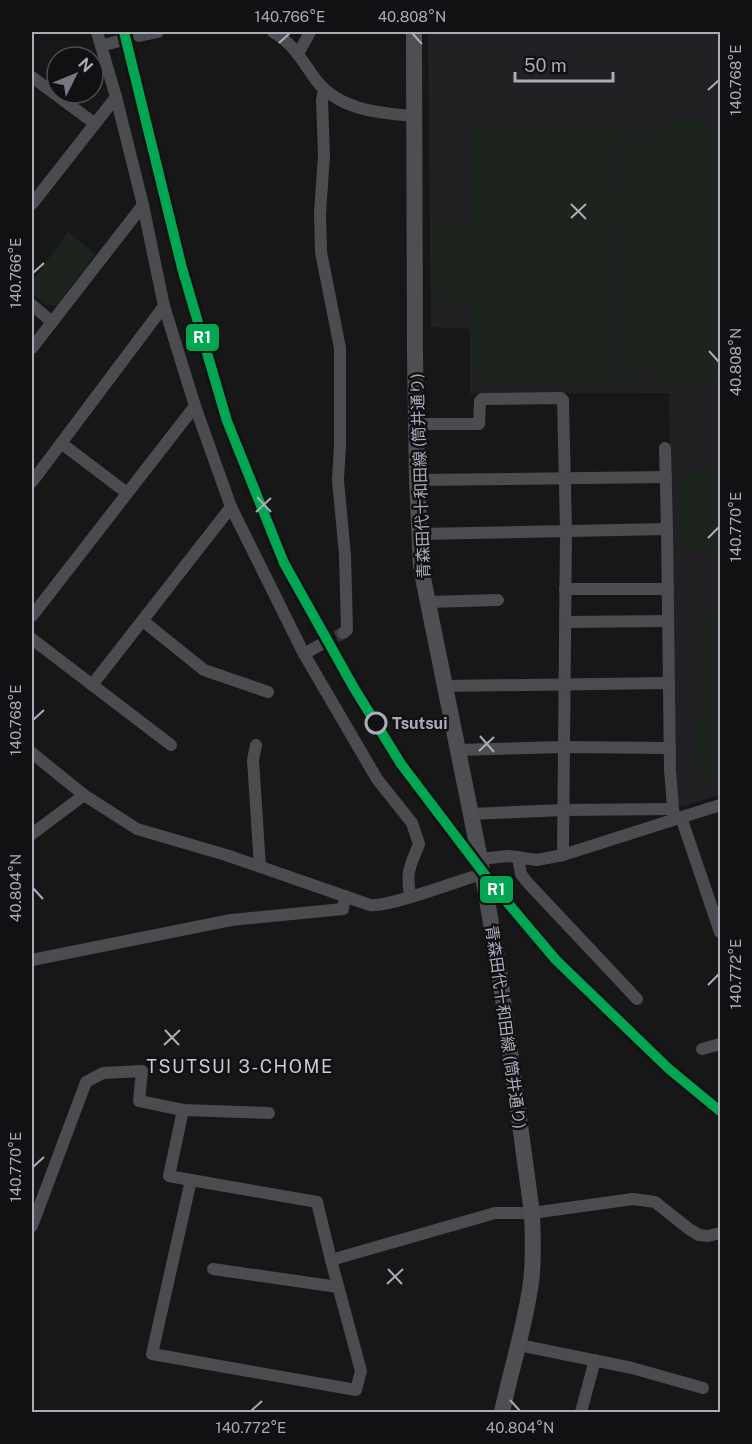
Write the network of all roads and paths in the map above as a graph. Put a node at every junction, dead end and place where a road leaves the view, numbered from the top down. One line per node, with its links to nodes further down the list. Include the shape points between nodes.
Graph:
1 (158, 32): 5 (street)
2 (273, 32): 8 (street)
3 (310, 32): 8 (street)
4 (414, 32): 13 (main road, 青森田代十和田線 (筒井通り))
5 (139, 36)
6 (119, 41): 7 (street)
7 (105, 45)
8 (297, 54): 11 (street)
9 (105, 60): 12 (street)
10 (32, 77): 14 (street)
11 (324, 89): 13 (street, via 370,112); 43 (street, via 321,252 340,348 338,480 347,596 347,630)
12 (116, 97): 14 (street); 17 (street)
13 (414, 116): 23 (main road, 青森田代十和田線 (筒井通り))
14 (94, 123): 15 (street)
15 (35, 190): 16 (street)
16 (32, 204)
17 (143, 205): 19 (street); 20 (street)
18 (32, 305): 20 (street)
19 (165, 306): 22 (street); 24 (street)
20 (52, 322): 21 (street)
21 (32, 348)
22 (195, 406): 30 (street); 31 (street)
23 (417, 424): 27 (street, via 479,424 482,399 561,398); 28 (main road, 青森田代十和田線 (筒井通り))
24 (61, 443): 29 (street); 30 (street)
25 (665, 448): 26 (street)
26 (666, 477): 27 (street); 32 (street)
27 (565, 478): 28 (street); 33 (street)
28 (417, 480): 34 (main road, 青森田代十和田線 (筒井通り))
29 (32, 482)
30 (127, 493): 39 (street)
31 (231, 507): 40 (street); 46 (street)
32 (667, 529): 33 (street); 36 (street)
33 (566, 531): 34 (street); 35 (street)
34 (420, 534): 38 (main road, 青森田代十和田線 (筒井通り))
35 (566, 589): 36 (street); 42 (street)
36 (668, 589): 41 (street)
37 (498, 600): 38 (street)
38 (428, 602): 50 (main road, 青森田代十和田線 (筒井通り))
39 (32, 616)
40 (143, 621): 49 (street); 51 (street, via 204,670)
41 (669, 621): 42 (street); 48 (street)
42 (565, 622): 47 (street)
43 (343, 633)
44 (32, 639): 49 (street)
45 (320, 645): 46 (street)
46 (304, 654): 69 (street, via 377,779 412,823 419,844 407,877)
47 (565, 683): 48 (street); 50 (street); 54 (street)
48 (669, 683): 55 (street)
49 (92, 685): 52 (street)
50 (444, 686): 56 (main road, 青森田代十和田線 (筒井通り))
51 (268, 692)
52 (171, 745)
53 (256, 745): 67 (street, via 253,760)
54 (563, 747): 55 (street); 56 (street); 60 (street)
55 (670, 748): 62 (street)
56 (458, 750): 61 (main road, 青森田代十和田線 (筒井通り))
57 (32, 753): 58 (street)
58 (84, 795): 63 (street); 67 (street, via 136,829)
59 (720, 805): 62 (street)
60 (562, 810): 61 (street); 62 (street); 64 (street)
61 (471, 814): 66 (main road, 青森田代十和田線 (筒井通り))
62 (676, 815): 64 (street); 70 (street)
63 (32, 834)
64 (563, 855): 65 (street, via 537,860)
65 (518, 857): 66 (street, via 500,856); 72 (street, via 527,882)
66 (481, 866): 69 (street); 78 (main road, 青森田代十和田線 (筒井通り), via 501,981)
67 (260, 867): 68 (street)
68 (345, 896): 69 (street, via 375,906); 71 (street, via 343,909 231,920)
69 (410, 896)
70 (720, 932)
71 (33, 957)
72 (637, 999)
73 (720, 1044): 74 (street)
74 (702, 1049)
75 (183, 1110): 76 (street); 77 (street, via 169,1176); 79 (street, via 139,1101 142,1071 103,1072 86,1082)
76 (269, 1113)
77 (191, 1180): 81 (street, via 317,1202); 83 (street, via 153,1354 356,1390 361,1371)
78 (532, 1213): 80 (street, via 643,1199 655,1202 699,1235); 81 (street, via 495,1213); 84 (main road, 青森田代十和田線 (筒井通り), via 531,1281)
79 (32, 1226)
80 (720, 1233)
81 (331, 1260): 83 (street)
82 (213, 1269): 83 (street)
83 (338, 1287)
84 (519, 1345): 85 (street); 87 (main road, 青森田代十和田線 (筒井通り))
85 (595, 1360): 86 (street); 88 (street)
86 (703, 1388)
87 (502, 1413)
88 (581, 1413)

